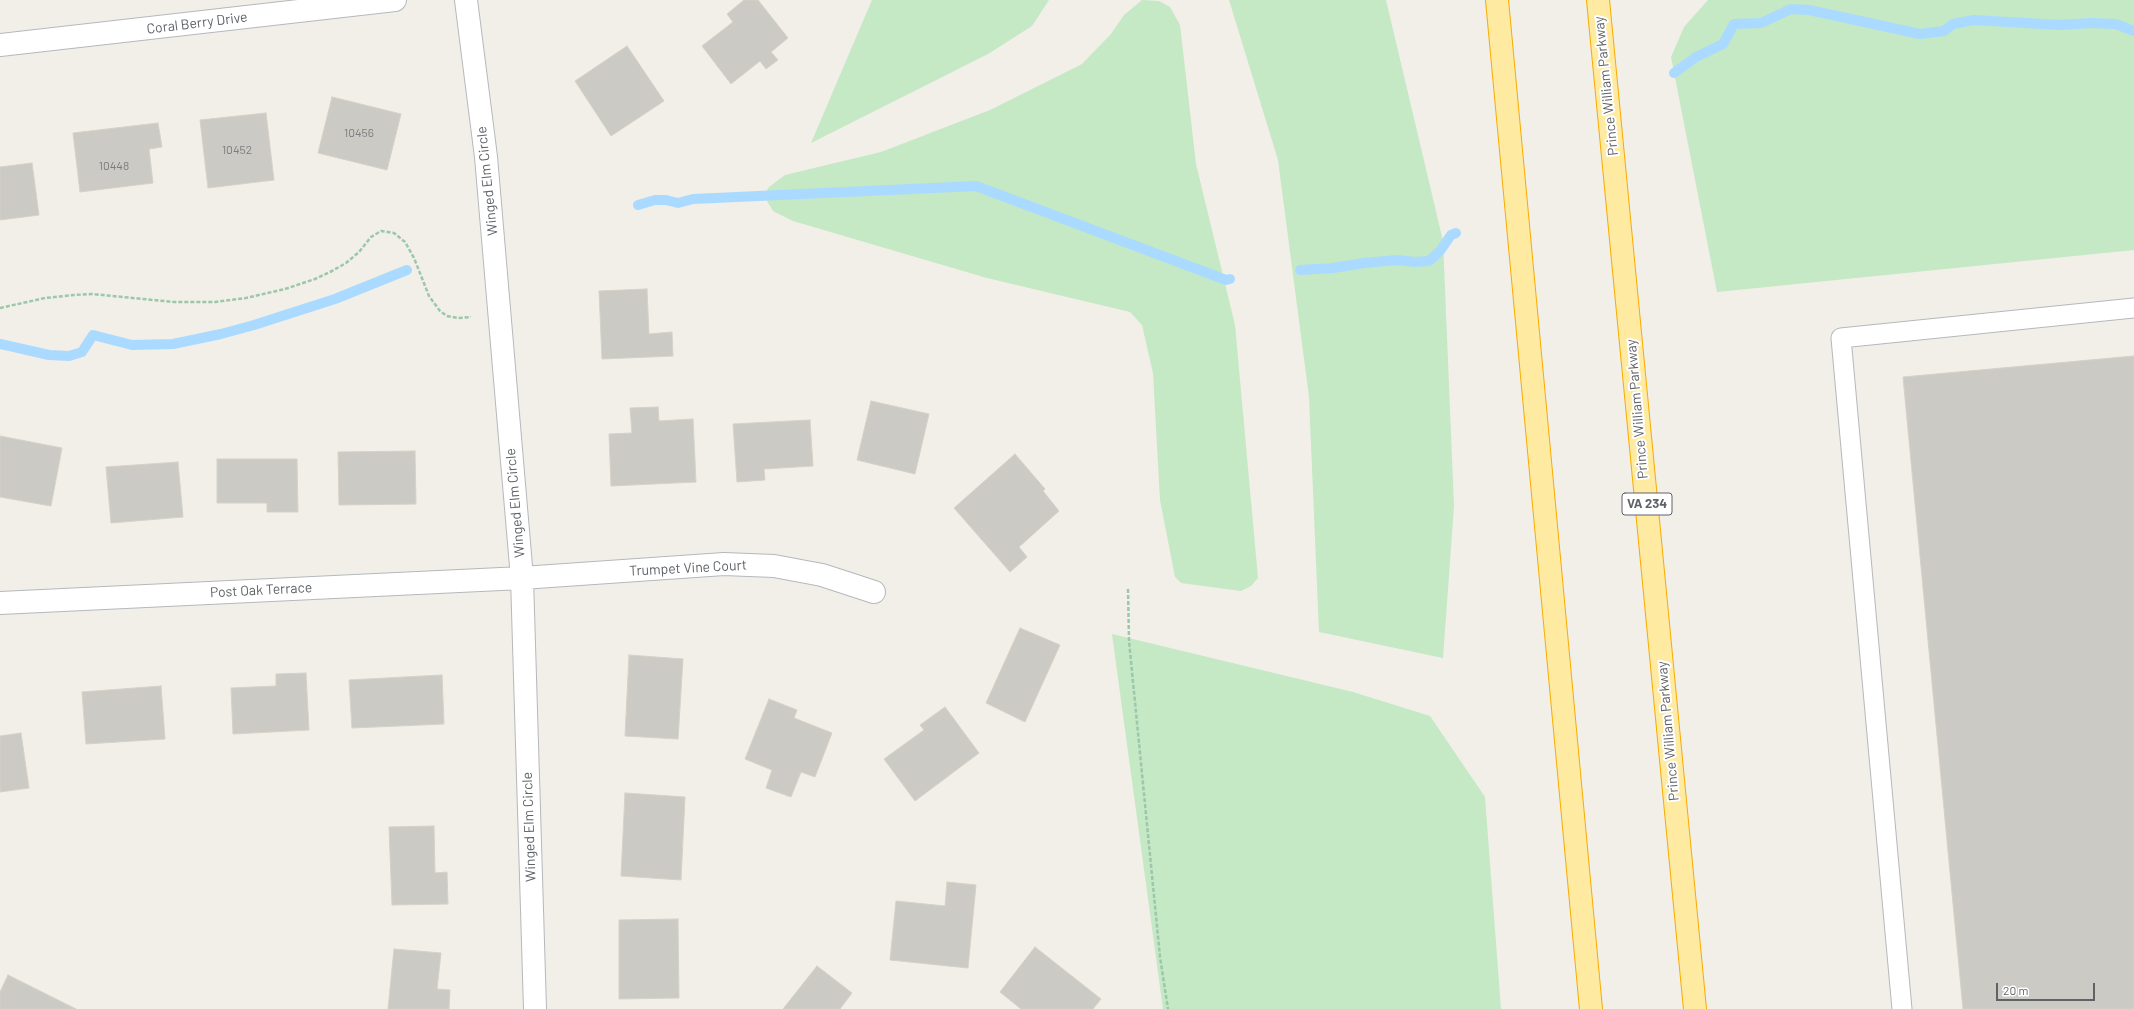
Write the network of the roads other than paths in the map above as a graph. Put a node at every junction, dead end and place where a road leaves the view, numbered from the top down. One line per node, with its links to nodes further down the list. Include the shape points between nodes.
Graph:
1 (394, 0): 5 (street, Coral Berry Drive)
2 (466, 0): 7 (street, Winged Elm Circle, via 486,157)
3 (1497, 0): 11 (highway)
4 (1598, 0): 12 (highway, Prince William Parkway / VA 234)
5 (0, 45)
6 (2134, 308): 13 (lane, via 1841,338)
7 (522, 578): 8 (street, Trumpet Vine Court, via 724,564 781,567 822,575); 9 (street, Post Oak Terrace); 10 (street, Winged Elm Circle)
8 (874, 592)
9 (0, 603)
10 (535, 1009)
11 (1591, 1009)
12 (1695, 1009)
13 (1902, 1009)

